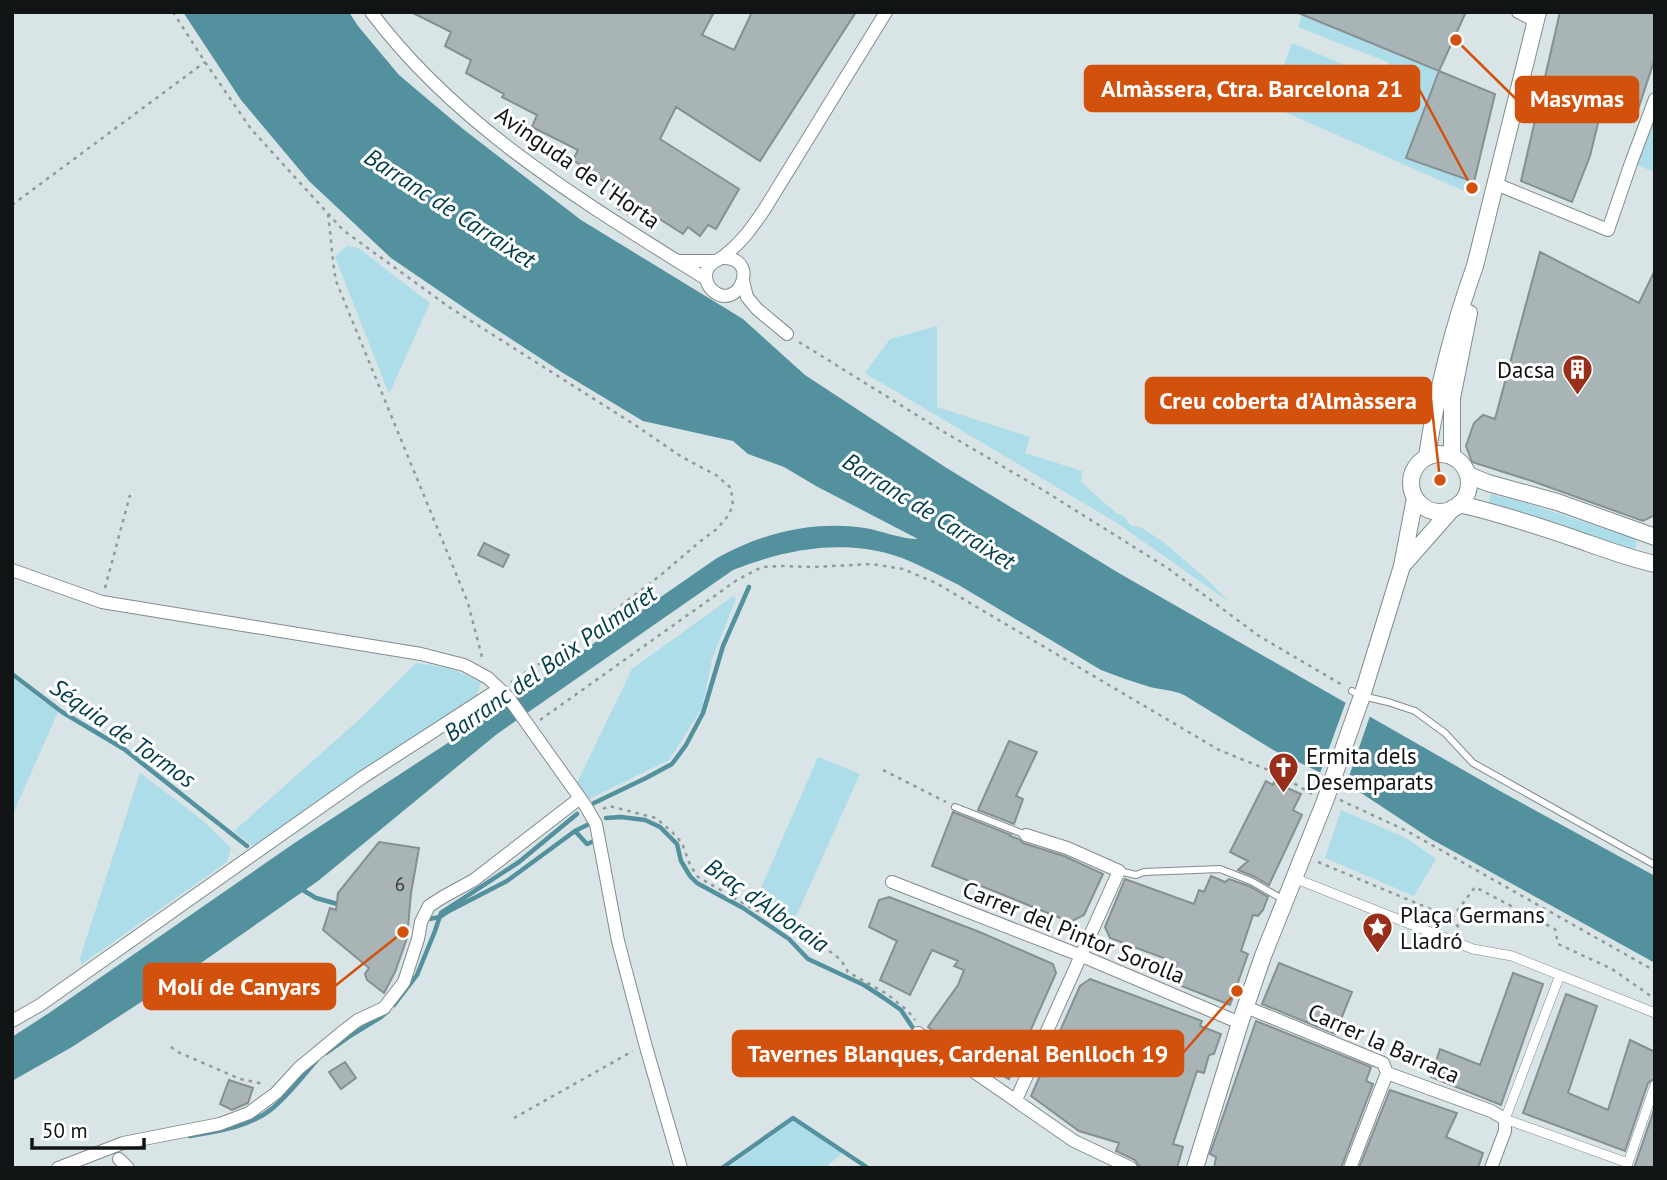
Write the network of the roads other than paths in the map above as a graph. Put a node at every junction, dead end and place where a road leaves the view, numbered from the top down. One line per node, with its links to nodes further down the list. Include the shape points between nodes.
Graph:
1 (371, 12): 9 (street, Avinguda de l'Horta, via 420,69 524,160)
2 (886, 12): 7 (street)
3 (1518, 12): 4 (street)
4 (1537, 17): 6 (main road)
5 (1655, 99): 6 (street, via 1608,230)
6 (1496, 184): 10 (main road)
7 (744, 238): 8 (street); 11 (street)
8 (718, 259): 9 (street); 11 (street, via 734,260); 12 (street, via 709,265)
9 (677, 261): 12 (street, Avinguda de l'Horta)
10 (1475, 266): 17 (main road, via 1446,360); 18 (main road, via 1452,398)
11 (741, 267): 13 (street)
12 (706, 279): 14 (street, via 713,291)
13 (743, 281): 14 (street); 15 (street, via 747,297)
14 (727, 295): 15 (street)
15 (757, 309): 16 (street)
16 (786, 334)
17 (1427, 456): 18 (main road); 20 (main road, via 1412,472)
18 (1452, 456): 19 (main road)
19 (1468, 475): 21 (main road, via 1466,496); 22 (main road)
20 (1415, 498): 21 (main road, via 1432,511); 25 (main road)
21 (1456, 506): 23 (main road, via 1554,531); 25 (main road)
22 (1648, 535): 23 (main road, via 1647,552)
23 (1638, 561): 24 (main road)
24 (1655, 564)
25 (1402, 566): 28 (main road)
26 (12, 570): 27 (street, via 102,602 464,664)
27 (503, 693): 29 (street); 41 (street, via 363,777)
28 (1358, 696): 32 (lane, via 1415,711 1446,733 1473,763); 34 (main road, via 1328,793)
29 (585, 806): 48 (street, via 429,906 404,982 384,1008 345,1030 276,1094 248,1113 220,1124 123,1143); 49 (street, via 596,824 618,941)
30 (955, 807): 31 (lane)
31 (1026, 835): 33 (street)
32 (1655, 865)
33 (1119, 871): 36 (lane, via 1136,875 1220,869); 37 (street)
34 (1294, 878): 36 (main road); 38 (street, via 1473,949 1511,956)
35 (892, 882): 37 (street, Carrer del Pintor Sorolla)
36 (1285, 901): 40 (main road)
37 (1082, 957): 40 (street, Carrer del Pintor Sorolla); 45 (street)
38 (1560, 975): 39 (street); 46 (street)
39 (1655, 1013)
40 (1243, 1015): 43 (street, Carrer la Barraca, via 1383,1062); 51 (main road)
41 (12, 1021)
42 (918, 1033): 45 (street)
43 (1387, 1073): 46 (street, Carrer la Barraca); 52 (street)
44 (1655, 1085): 47 (street)
45 (1016, 1100): 50 (street, via 1074,1141)
46 (1504, 1119): 47 (street); 53 (street, via 1505,1131)
47 (1627, 1165)
48 (58, 1168)
49 (681, 1168)
50 (1131, 1168)
51 (1195, 1168)
52 (1350, 1168)
53 (1491, 1168)

